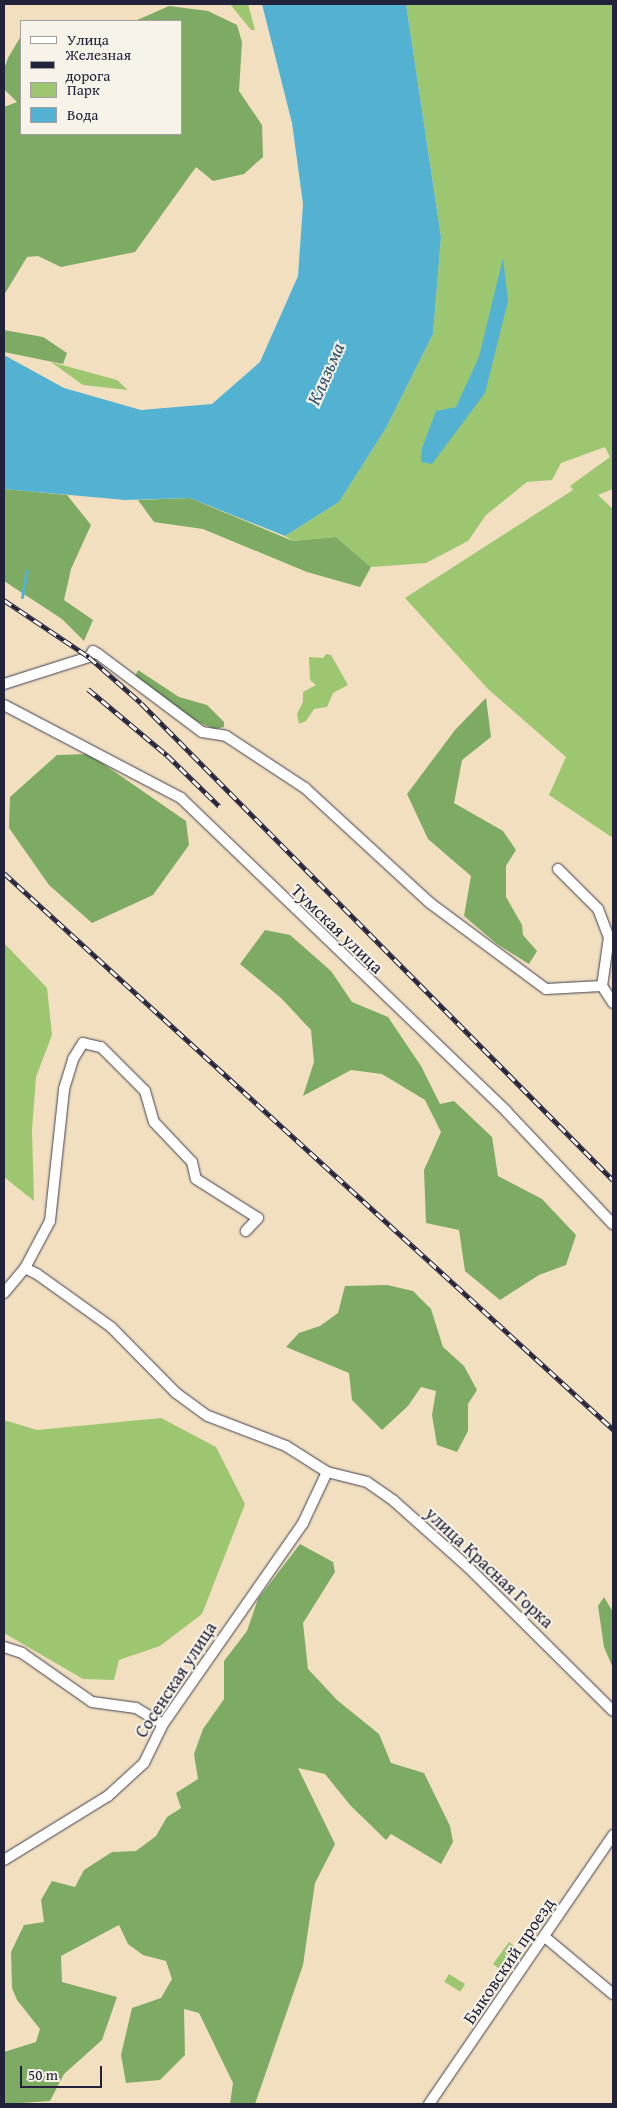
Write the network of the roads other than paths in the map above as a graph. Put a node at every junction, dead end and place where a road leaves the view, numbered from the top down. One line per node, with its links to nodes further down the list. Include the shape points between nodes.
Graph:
1 (4, 684): 4 (street, via 89,657 93,652 98,654 202,732 226,736 305,788 430,903 546,989)
2 (4, 705): 6 (street, Тумская улица, via 181,798 506,1111)
3 (558, 869): 4 (street, via 598,910 610,937)
4 (602, 986): 5 (street)
5 (613, 1003)
6 (613, 1224)
7 (246, 1230): 8 (street, via 258,1218 196,1179 192,1162 154,1122 145,1091 101,1047 83,1044 73,1060 64,1089 50,1221)
8 (25, 1268): 9 (street); 10 (street, улица Красная Горка, via 111,1327 176,1393 208,1416 286,1446)
9 (4, 1293)
10 (327, 1472): 12 (street, улица Красная Горка, via 367,1482 394,1501 468,1567); 13 (street, Сосенская улица, via 302,1523)
11 (4, 1647): 13 (street, via 22,1654 92,1702 136,1708)
12 (613, 1711)
13 (163, 1724): 15 (street, Сосенская улица, via 144,1762 108,1796)
14 (613, 1835): 16 (street, Быковский проезд)
15 (4, 1860)
16 (546, 1938): 17 (street); 18 (street, Быковский проезд)
17 (613, 1994)
18 (429, 2104)

